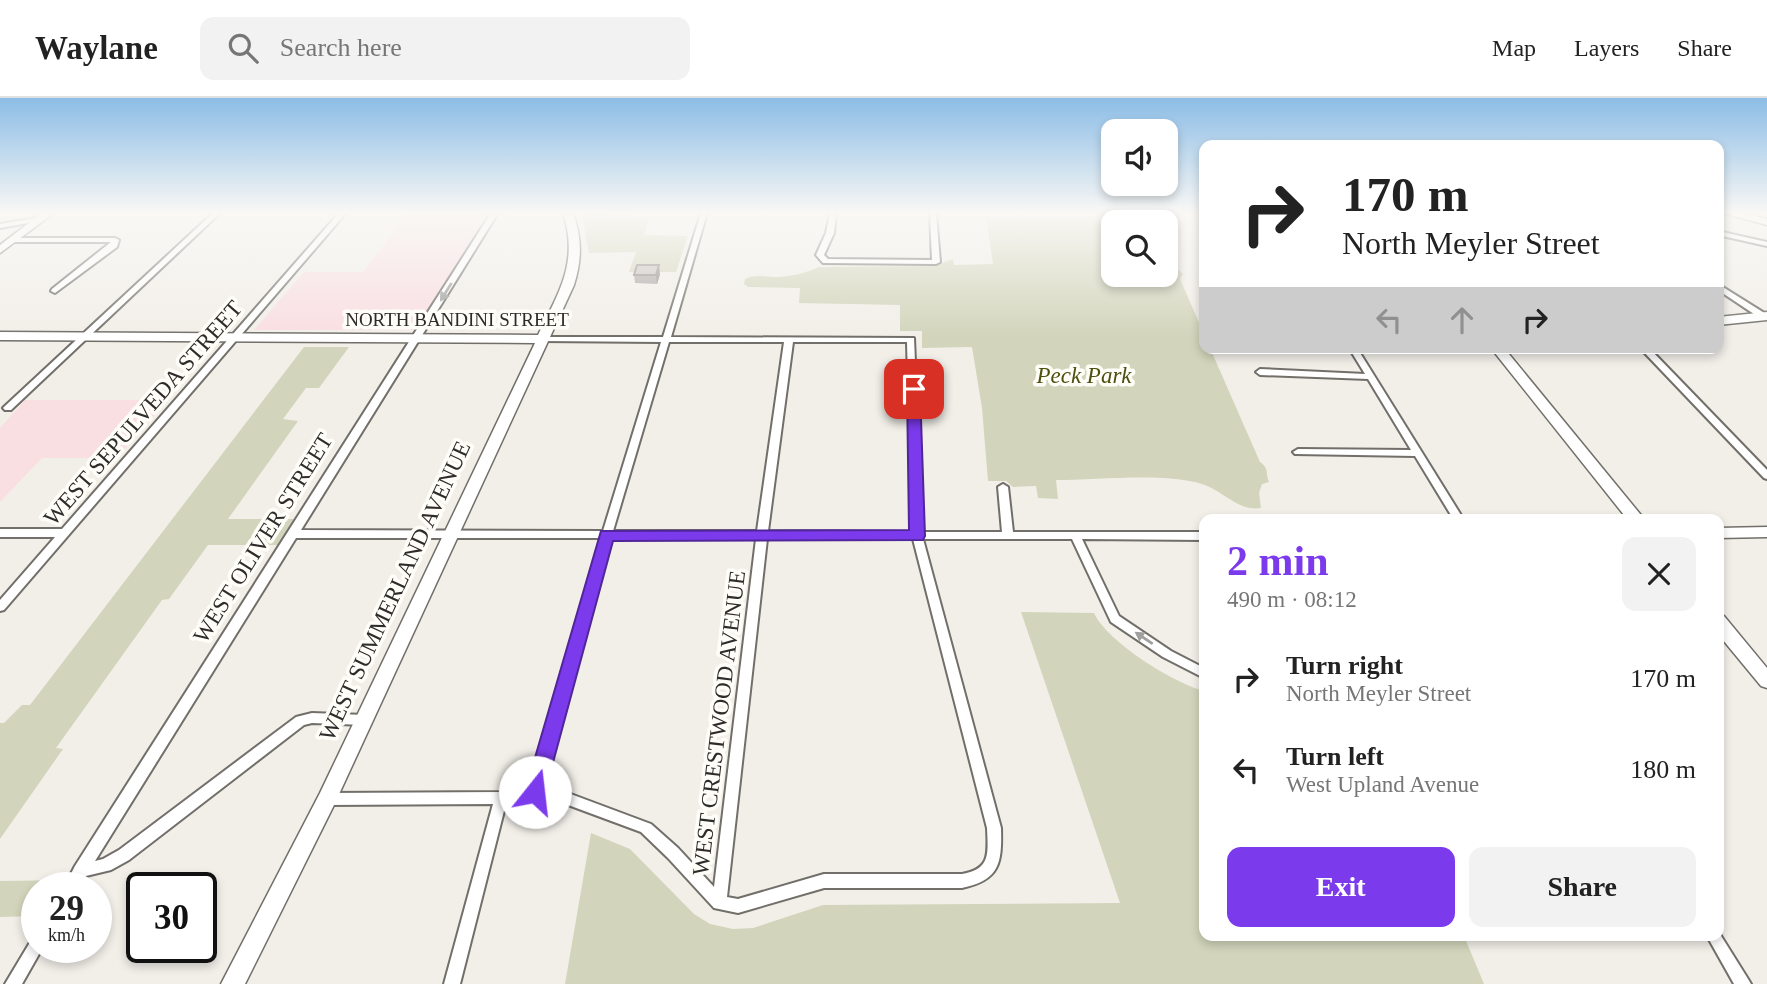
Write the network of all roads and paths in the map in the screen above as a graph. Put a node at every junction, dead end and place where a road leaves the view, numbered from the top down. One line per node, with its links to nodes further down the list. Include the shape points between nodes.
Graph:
1 (102, 254): 10 (street)
2 (173, 254): 13 (street)
3 (307, 254): 15 (street, WEST SEPULVEDA STREET)
4 (469, 254): 16 (street, WEST OLIVER STREET, one-way to 16)
5 (577, 254): 17 (street, WEST SUMMERLAND AVENUE, via 568,285)
6 (692, 254): 18 (street)
7 (820, 254): 8 (street, via 826,261 936,262)
8 (936, 254)
9 (1724, 290): 11 (street)
10 (55, 291)
11 (1765, 316): 12 (street)
12 (1724, 320)
13 (86, 336): 14 (street, NORTH BANDINI STREET); 15 (street, NORTH BANDINI STREET); 25 (street)
14 (0, 337)
15 (233, 338): 16 (street, NORTH BANDINI STREET); 33 (street, WEST SEPULVEDA STREET)
16 (416, 339): 17 (street, NORTH BANDINI STREET); 36 (street, WEST OLIVER STREET)
17 (541, 339): 18 (street, NORTH BANDINI STREET); 37 (street, WEST SUMMERLAND AVENUE)
18 (667, 339): 19 (street, NORTH BANDINI STREET); 38 (street)
19 (789, 340): 40 (street, WEST CRESTWOOD AVENUE); 41 (street, NORTH BANDINI STREET, via 913,342)
20 (1357, 354): 24 (street)
21 (1502, 354): 31 (street)
22 (1650, 354): 28 (street)
23 (1260, 372): 24 (street)
24 (1371, 377): 27 (street)
25 (8, 408)
26 (1298, 452): 27 (street)
27 (1418, 453): 30 (street)
28 (1767, 476)
29 (1003, 487): 39 (street)
30 (1455, 514)
31 (1632, 514)
32 (0, 533): 33 (street)
33 (64, 533): 44 (street, WEST SEPULVEDA STREET)
34 (1724, 533): 35 (street)
35 (1767, 533)
36 (292, 534): 37 (street); 52 (street, WEST OLIVER STREET)
37 (450, 535): 38 (street); 48 (street, WEST SUMMERLAND AVENUE)
38 (607, 535): 40 (street); 49 (street)
39 (1008, 535): 41 (street); 42 (street)
40 (762, 536): 41 (street); 53 (street, WEST CRESTWOOD AVENUE)
41 (917, 536): 53 (street, via 994,828 992,867 978,880 824,881 738,906)
42 (1076, 536): 43 (street); 46 (street, one-way to 42, via 1111,615)
43 (1199, 536)
44 (0, 607)
45 (1724, 628): 47 (street)
46 (1199, 671)
47 (1767, 681)
48 (365, 720): 51 (street, WEST SUMMERLAND AVENUE); 52 (street, via 300,721 124,855)
49 (535, 792): 50 (street); 53 (street, via 552,793 646,828)
50 (501, 798): 51 (street); 58 (street)
51 (327, 799): 57 (street, WEST SUMMERLAND AVENUE)
52 (80, 871)
53 (719, 903)
54 (1717, 941): 59 (street)
55 (26, 963): 56 (street)
56 (13, 984)
57 (233, 984)
58 (452, 984)
59 (1743, 984)

